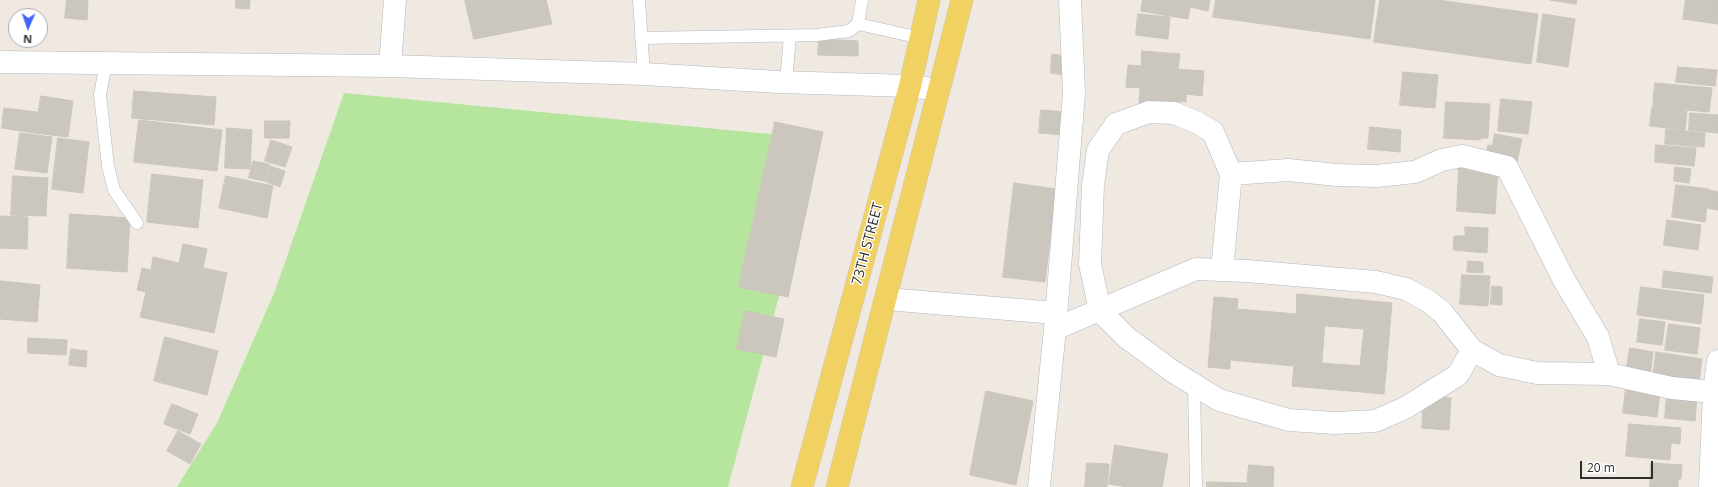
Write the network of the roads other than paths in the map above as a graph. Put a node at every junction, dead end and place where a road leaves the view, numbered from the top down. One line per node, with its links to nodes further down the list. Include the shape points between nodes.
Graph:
1 (395, 0): 13 (street)
2 (639, 0): 9 (lane)
3 (862, 0): 7 (lane)
4 (930, 0): 10 (main road, 73TH STREET)
5 (962, 0): 17 (main road)
6 (1070, 0): 23 (street, via 1074,94)
7 (858, 24): 8 (lane, via 849,31); 10 (lane)
8 (790, 36): 9 (lane); 15 (lane)
9 (642, 38): 14 (lane)
10 (921, 38): 16 (main road, 73TH STREET)
11 (0, 62): 12 (street)
12 (106, 63): 13 (street); 19 (lane, via 100,95 108,166 114,190)
13 (390, 66): 14 (street)
14 (644, 74): 15 (street)
15 (786, 82): 16 (street)
16 (910, 86): 17 (street); 29 (main road, 73TH STREET)
17 (939, 90): 21 (main road)
18 (1231, 174): 20 (street); 22 (street, via 1214,132 1198,123 1174,113 1149,112 1116,124 1098,150 1093,185 1090,264); 26 (street, via 1288,170 1376,176 1415,172 1442,160 1462,156 1507,167 1564,280 1598,337)
19 (137, 223)
20 (1222, 270): 22 (street, via 1196,269); 24 (street, via 1376,282 1406,289 1442,312)
21 (886, 299): 23 (street); 30 (main road)
22 (1100, 311): 23 (street); 27 (street, via 1126,337 1172,372)
23 (1056, 321): 31 (street)
24 (1472, 350): 26 (street, via 1499,365 1537,373); 27 (street, via 1458,375 1404,408 1375,421 1335,423 1289,420 1219,400)
25 (1718, 361): 28 (street)
26 (1609, 374): 28 (street, via 1672,388)
27 (1194, 385): 32 (lane)
28 (1714, 392): 33 (street)
29 (802, 487)
30 (838, 487)
31 (1039, 487)
32 (1196, 487)
33 (1710, 487)

